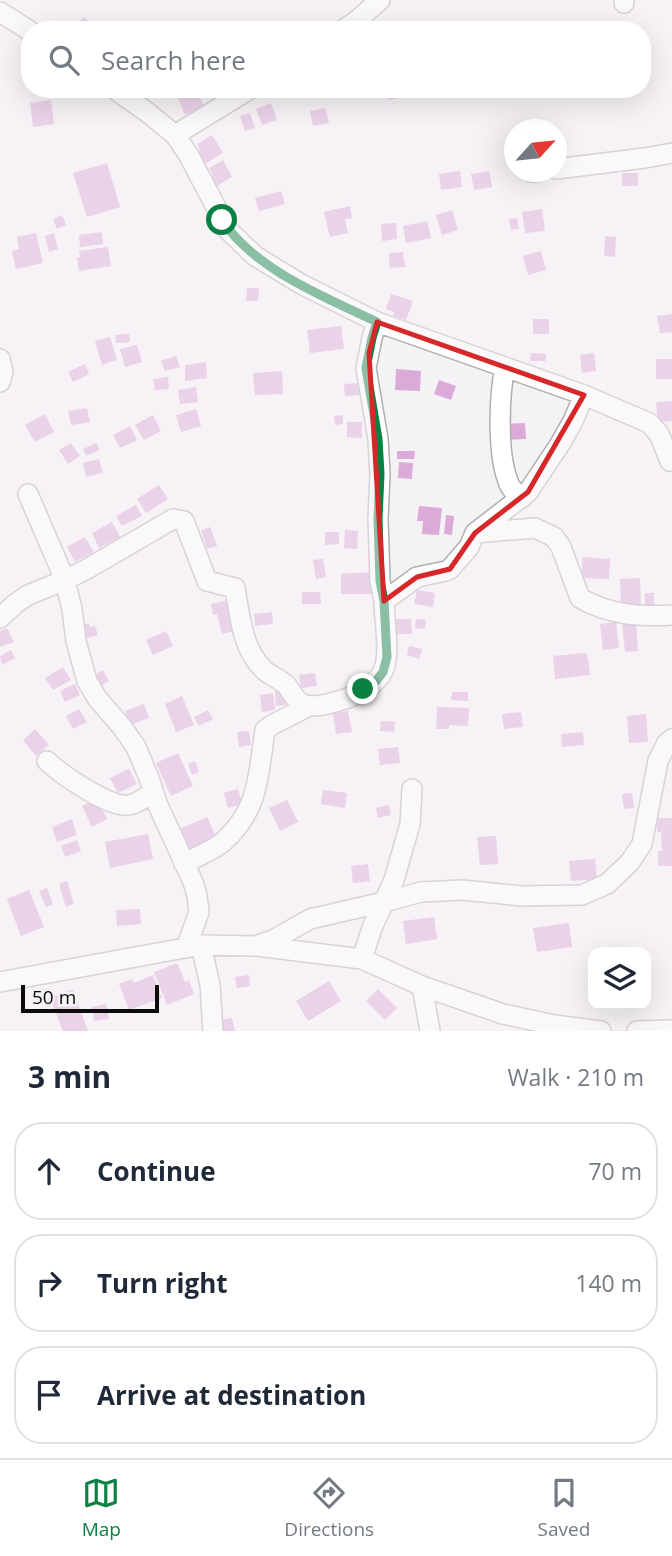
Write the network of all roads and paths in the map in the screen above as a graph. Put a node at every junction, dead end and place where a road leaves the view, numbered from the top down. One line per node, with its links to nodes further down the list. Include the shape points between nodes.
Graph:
1 (380, 0): 3 (street)
2 (0, 12): 4 (street)
3 (356, 21)
4 (21, 25)
5 (127, 98): 7 (street)
6 (235, 98): 7 (street)
7 (174, 135): 10 (street, via 235,238 277,270)
8 (672, 153): 9 (street)
9 (567, 168)
10 (377, 322): 12 (street); 20 (street, via 366,368 378,439)
11 (0, 359): 13 (street)
12 (505, 367): 14 (street); 17 (street, via 500,390 502,448 507,480)
13 (0, 382)
14 (583, 395): 15 (street, via 649,423); 17 (street, via 560,444)
15 (672, 461)
16 (28, 494): 19 (street)
17 (522, 498): 18 (street)
18 (475, 533): 20 (street, via 450,569 417,578); 21 (street, via 535,528 554,537 561,547 580,598 626,615)
19 (65, 580): 22 (street, via 28,595); 23 (street, via 173,519 184,521 207,581 235,588 244,636 261,668); 27 (street, via 88,681 136,747)
20 (384, 601): 23 (street, via 387,657 383,672 351,697)
21 (672, 615)
22 (0, 618)
23 (309, 706): 28 (street, via 265,730 261,768 247,814 221,843)
24 (672, 739): 29 (street, via 658,761 642,844 607,884 582,895 462,890 421,892)
25 (47, 761): 27 (street, via 118,804 128,805)
26 (412, 789): 29 (street, via 410,824)
27 (153, 792): 28 (street)
28 (184, 864): 30 (street, via 199,912)
29 (384, 902): 31 (street, via 310,919); 32 (street)
30 (193, 946): 31 (street); 33 (street); 37 (street, via 209,985)
31 (257, 946): 32 (street)
32 (362, 959): 34 (street)
33 (0, 982)
34 (422, 986): 35 (street); 38 (street)
35 (553, 1028): 39 (street)
36 (672, 1030): 40 (street)
37 (213, 1031)
38 (430, 1031)
39 (601, 1031)
40 (637, 1031)

